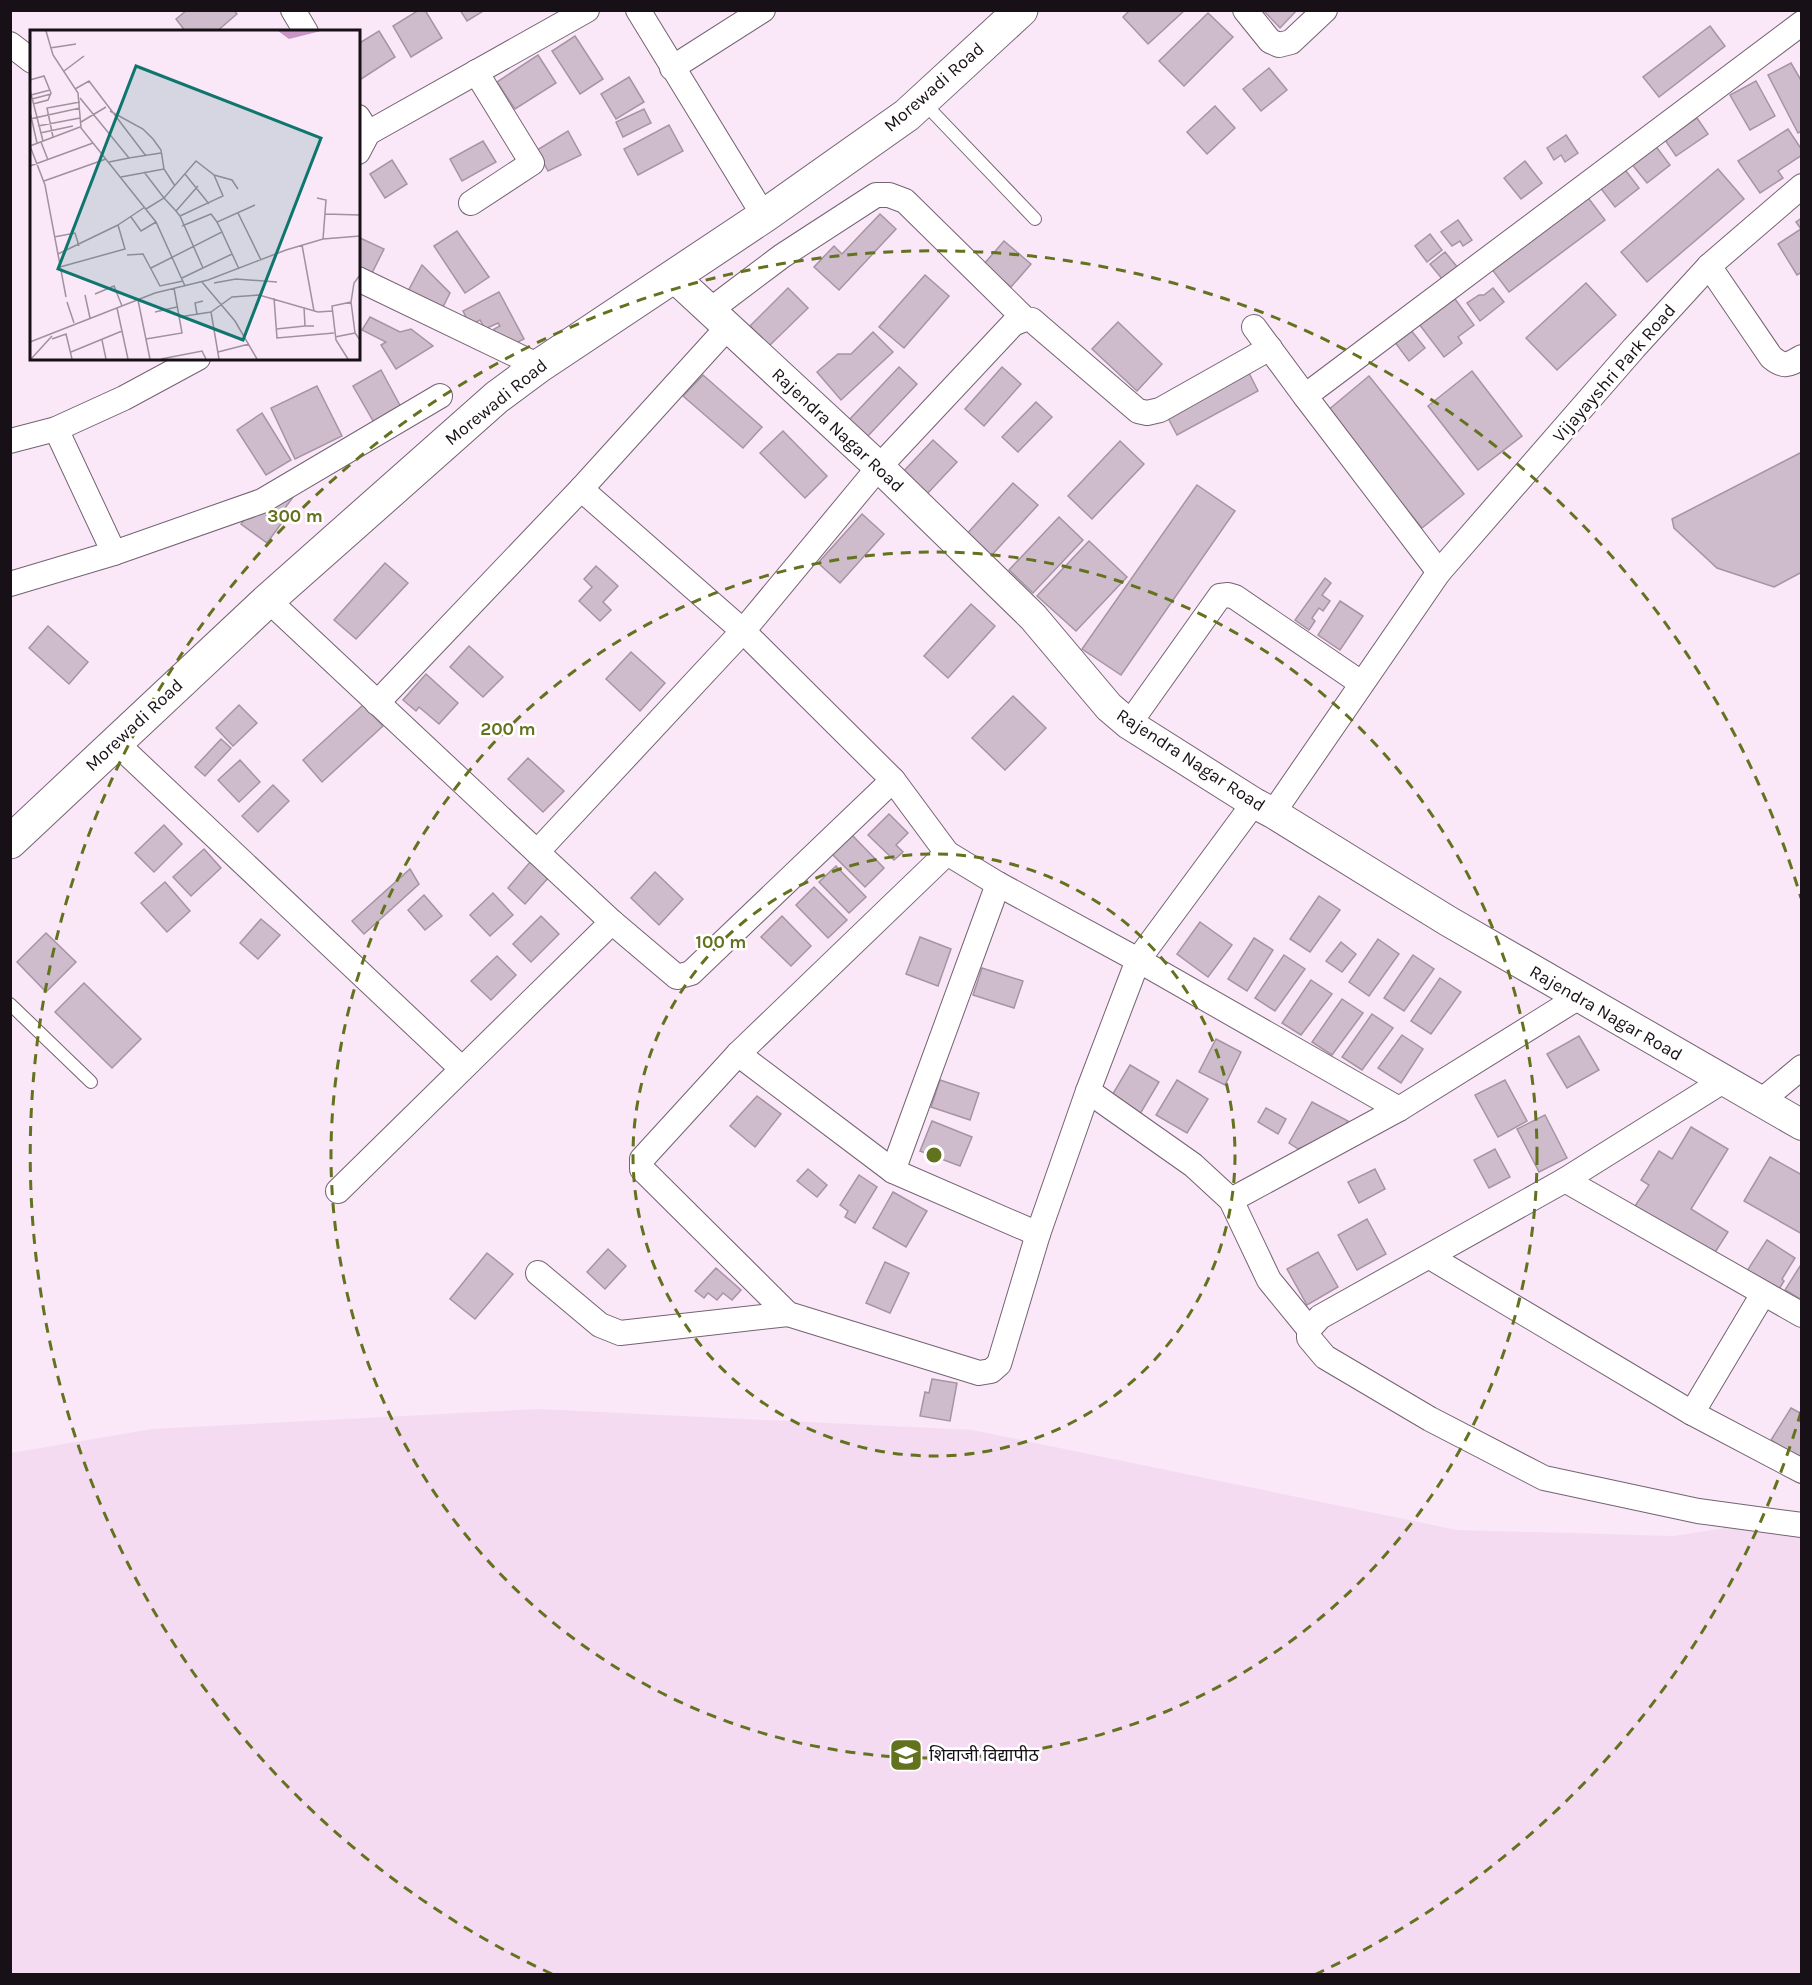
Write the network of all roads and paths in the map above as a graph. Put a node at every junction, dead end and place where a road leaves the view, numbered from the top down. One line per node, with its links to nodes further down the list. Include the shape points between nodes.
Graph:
1 (293, 10): 10 (street)
2 (587, 10): 14 (street)
3 (638, 10): 13 (street)
4 (764, 10): 13 (street)
5 (1021, 10): 15 (main road, Morewadi Road)
6 (1245, 10): 7 (street, via 1270,41 1279,45 1291,42)
7 (1325, 10)
8 (1796, 10): 9 (street)
9 (1802, 21): 32 (street)
10 (305, 30)
11 (10, 45): 12 (street)
12 (30, 60)
13 (672, 68): 19 (street)
14 (476, 72): 16 (street); 18 (street, via 532,163)
15 (922, 101): 19 (main road, Morewadi Road); 20 (lane)
16 (362, 134)
17 (1802, 186): 21 (street, Vijayayshri Park Road)
18 (471, 203)
19 (764, 216): 22 (main road, Morewadi Road)
20 (1035, 219)
21 (1709, 266): 28 (street, via 1771,357 1789,364); 38 (street, Vijayayshri Park Road)
22 (674, 277): 25 (street, Rajendra Nagar Road); 30 (main road, Morewadi Road)
23 (360, 280): 30 (street)
24 (1025, 319): 25 (street, via 905,201 876,195 782,256); 27 (street, via 1032,320 1137,411 1147,413 1160,410); 35 (street, via 1013,324)
25 (718, 320): 35 (street, Rajendra Nagar Road); 36 (street)
26 (1254, 327): 27 (street)
27 (1270, 348): 32 (street)
28 (1802, 357)
29 (194, 360): 33 (street)
30 (539, 366): 40 (main road, Morewadi Road, via 498,397)
31 (440, 396): 37 (street, via 262,501)
32 (1305, 396): 38 (street)
33 (56, 429): 34 (street); 37 (street)
34 (10, 441)
35 (879, 467): 41 (street); 44 (street, Rajendra Nagar Road, via 1033,617 1109,707)
36 (581, 489): 41 (street); 43 (street)
37 (114, 554): 39 (street)
38 (1439, 572): 42 (street, Vijayayshri Park Road)
39 (10, 584)
40 (268, 600): 43 (street); 45 (main road, Morewadi Road)
41 (743, 632): 46 (street); 49 (street)
42 (1361, 683): 44 (street, via 1235,597 1220,596); 47 (street, Vijayayshri Park Road)
43 (377, 703): 49 (street)
44 (1130, 724): 47 (street, Rajendra Nagar Road)
45 (115, 742): 48 (main road, Morewadi Road); 58 (street)
46 (893, 780): 50 (street); 52 (street, via 691,973 677,977)
47 (1263, 808): 53 (street, Vijayayshri Park Road); 54 (street, Rajendra Nagar Road)
48 (10, 842)
49 (537, 852): 52 (street)
50 (946, 853): 51 (street); 56 (street)
51 (998, 885): 53 (street); 65 (street)
52 (612, 922): 58 (street)
53 (1138, 960): 61 (street, Vijayayshri Park Road); 63 (street)
54 (1579, 997): 59 (street, Rajendra Nagar Road); 63 (street)
55 (10, 1004): 60 (lane)
56 (738, 1054): 65 (street); 73 (street, via 642,1159 642,1169)
57 (1802, 1067): 62 (street)
58 (460, 1068): 67 (street)
59 (1723, 1081): 62 (street, Rajendra Nagar Road); 66 (street)
60 (91, 1082)
61 (1088, 1091): 68 (street, via 1193,1165); 69 (street, Vijayayshri Park Road)
62 (1760, 1102): 64 (street, Rajendra Nagar Road)
63 (1400, 1109): 68 (street)
64 (1802, 1125)
65 (893, 1171): 69 (street)
66 (1565, 1180): 70 (street); 72 (street)
67 (338, 1191)
68 (1231, 1200): 75 (street, via 1269,1280)
69 (1038, 1234): 73 (street, Vijayayshri Park Road, via 999,1364 991,1371 979,1373)
70 (1430, 1257): 75 (street, via 1320,1317); 76 (street)
71 (538, 1273): 73 (street, via 600,1325 620,1333)
72 (1763, 1294): 74 (street); 76 (street)
73 (788, 1314)
74 (1802, 1315)
75 (1309, 1329): 78 (street, via 1310,1338 1325,1357 1430,1419 1544,1478 1698,1511)
76 (1692, 1413): 77 (street)
77 (1802, 1471)
78 (1802, 1525)

